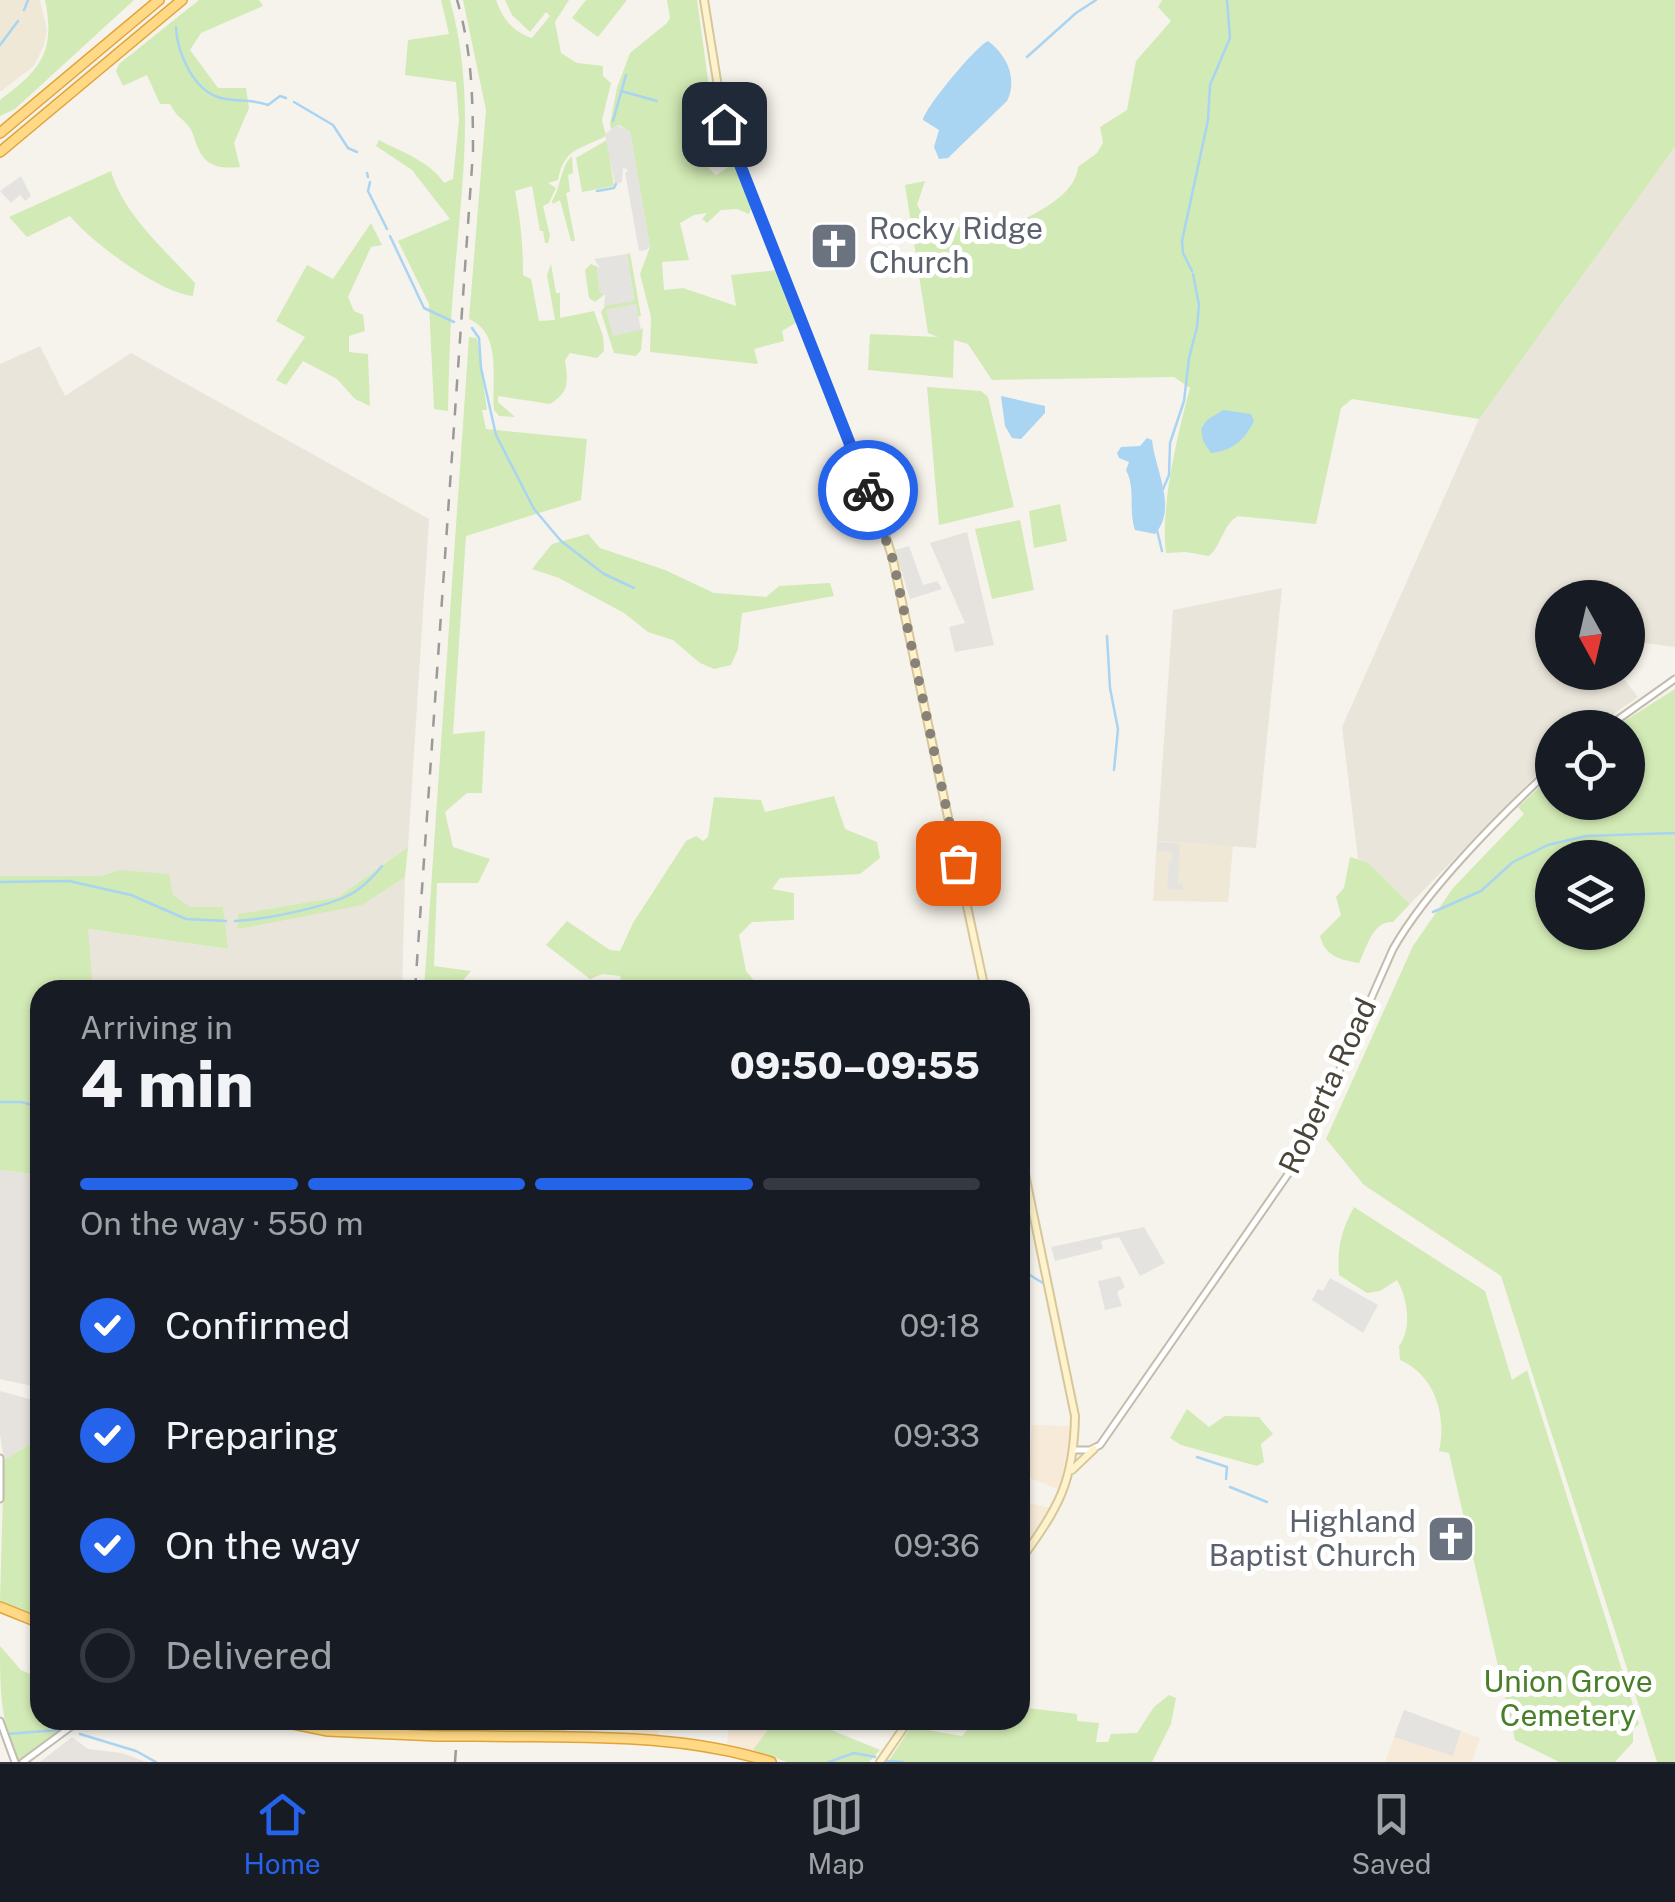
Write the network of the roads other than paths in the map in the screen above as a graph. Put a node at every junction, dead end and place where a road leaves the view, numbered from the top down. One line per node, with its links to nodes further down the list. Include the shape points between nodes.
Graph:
1 (159, 0): 4 (highway)
2 (182, 0): 5 (highway)
3 (704, 0): 9 (main road, via 724,124 893,560)
4 (0, 133)
5 (0, 152)
6 (1675, 679): 7 (street)
7 (1631, 710)
8 (1535, 785): 11 (street, Roberta Road, via 1393,948 1292,1167)
9 (983, 980)
10 (1030, 1197): 12 (main road, via 1073,1401)
11 (1094, 1449): 12 (street); 14 (main road)
12 (1074, 1450): 14 (main road)
13 (0, 1458): 15 (street)
14 (1068, 1475): 16 (main road, via 1063,1495)
15 (0, 1499)
16 (1030, 1546)
17 (0, 1610): 18 (highway)
18 (30, 1622)
19 (0, 1721): 23 (street)
20 (66, 1730): 24 (street)
21 (323, 1730): 25 (highway, bridge, via 675,1741)
22 (902, 1730): 26 (main road)
23 (14, 1762)
24 (23, 1762)
25 (771, 1762)
26 (880, 1762)

